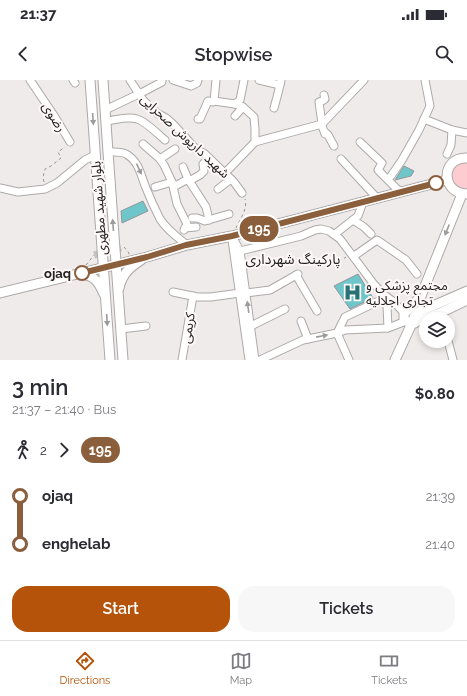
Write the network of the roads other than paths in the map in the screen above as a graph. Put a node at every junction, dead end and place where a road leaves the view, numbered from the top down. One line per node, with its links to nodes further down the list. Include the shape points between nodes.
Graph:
1 (30, 80): 31 (street, رضوی)
2 (90, 80): 39 (main road, بلوار شهید مطهری, one-way to 39)
3 (104, 80): 22 (main road, بلوار شهید مطهری)
4 (130, 80): 16 (street, شهید داریوش صحرایی)
5 (162, 80): 16 (street)
6 (173, 80): 7 (street, via 191,86)
7 (198, 80)
8 (216, 80): 18 (street)
9 (244, 80): 19 (street, via 240,100)
10 (259, 80): 13 (street)
11 (364, 80): 15 (street)
12 (425, 80): 25 (street, via 430,106)
13 (281, 83): 21 (street)
14 (350, 86): 15 (street)
15 (358, 86): 27 (street)
16 (139, 94): 22 (street); 40 (street, شهید داریوش صحرایی, via 196,149)
17 (324, 95): 27 (street, via 322,102 319,102)
18 (214, 101): 19 (street); 24 (street, via 208,101)
19 (236, 104): 20 (street)
20 (243, 107): 23 (street); 32 (street, via 254,117)
21 (274, 108)
22 (105, 110): 26 (main road, بلوار شهید مطهری)
23 (236, 116)
24 (198, 119)
25 (424, 119): 28 (street); 46 (street)
26 (106, 121): 30 (street, via 138,119); 37 (main road, بلوار شهید مطهری)
27 (322, 124): 32 (street); 35 (street, via 324,134 328,135)
28 (452, 130): 29 (street); 38 (street, via 451,145)
29 (467, 133)
30 (165, 140)
31 (70, 142)
32 (255, 142): 45 (street)
33 (360, 142): 54 (street, via 382,163 378,170)
34 (143, 144): 42 (street)
35 (334, 146)
36 (175, 149): 42 (street)
37 (108, 152): 39 (main road); 68 (street, one-way to 68, via 125,153 135,163 161,220 169,231); 72 (main road, بلوار شهید مطهری, one-way to 37)
38 (447, 154)
39 (95, 155): 52 (street, via 45,189 18,192); 73 (main road, بلوار شهید مطهری)
40 (209, 158): 45 (street, شهید داریوش صحرایی); 47 (street, via 203,164 204,171)
41 (467, 158): 49 (main road, via 457,159 452,163)
42 (160, 159): 50 (street)
43 (341, 159): 57 (street)
44 (183, 166): 47 (street)
45 (224, 173): 48 (street, شهید داریوش صحرایی)
46 (391, 176)
47 (189, 180): 50 (street, via 177,185); 61 (street, via 206,207)
48 (231, 180): 53 (street); 55 (street, شهید داریوش صحرایی)
49 (447, 180): 54 (main road); 56 (main road, via 453,189)
50 (172, 184): 51 (street); 63 (street, via 177,204)
51 (155, 187)
52 (0, 188)
53 (218, 189)
54 (400, 192): 57 (main road)
55 (242, 194)
56 (464, 194): 89 (main road, one-way to 89, via 421,296)
57 (377, 198): 58 (main road)
58 (363, 202): 62 (street, via 358,216); 67 (main road)
59 (192, 210): 63 (street)
60 (229, 214): 61 (street)
61 (209, 220): 63 (street, via 197,218)
62 (353, 220): 65 (street); 66 (street)
63 (187, 225): 64 (street)
64 (196, 227)
65 (335, 234): 69 (street, via 316,230); 70 (street)
66 (370, 234)
67 (232, 236): 68 (main road); 69 (street); 80 (street)
68 (186, 245): 71 (main road)
69 (240, 251): 80 (street)
70 (353, 255): 75 (street, via 377,240 406,260); 89 (street, via 373,283)
71 (147, 257): 72 (main road); 79 (main road, via 128,270)
72 (116, 264): 73 (main road); 79 (main road, بلوار شهید مطهری)
73 (103, 268): 74 (main road); 82 (main road, بلوار شهید مطهری)
74 (78, 274): 78 (main road); 82 (main road, via 94,278)
75 (417, 274)
76 (467, 291): 86 (main road)
77 (173, 292): 81 (street)
78 (0, 293)
79 (118, 293): 94 (main road, بلوار شهید مطهری)
80 (243, 293): 81 (street, via 211,297); 85 (street, via 270,290 297,274); 92 (street, one-way to 80); 103 (street)
81 (193, 296): 102 (street, کریمی)
82 (106, 298): 98 (main road, بلوار شهید مطهری, one-way to 98)
83 (467, 300): 87 (main road)
84 (285, 309): 92 (street)
85 (317, 311)
86 (440, 312)
87 (441, 312)
88 (419, 317): 89 (main road)
89 (409, 318): 93 (street); 107 (main road)
90 (301, 321): 96 (street)
91 (146, 326): 94 (street)
92 (251, 326): 104 (street)
93 (388, 328): 95 (street, via 345,330); 95 (street, via 387,306 383,299 345,317)
94 (121, 329): 97 (main road, بلوار شهید مطهری)
95 (337, 333): 96 (street, one-way to 95); 106 (street)
96 (308, 338): 105 (street)
97 (122, 345): 98 (main road); 101 (main road, بلوار شهید مطهری)
98 (109, 347): 100 (main road, بلوار شهید مطهری)
99 (450, 348): 108 (street)
100 (110, 360)
101 (123, 360)
102 (182, 360)
103 (248, 360)
104 (255, 360)
105 (260, 360)
106 (349, 360)
107 (395, 360)
108 (453, 360)

